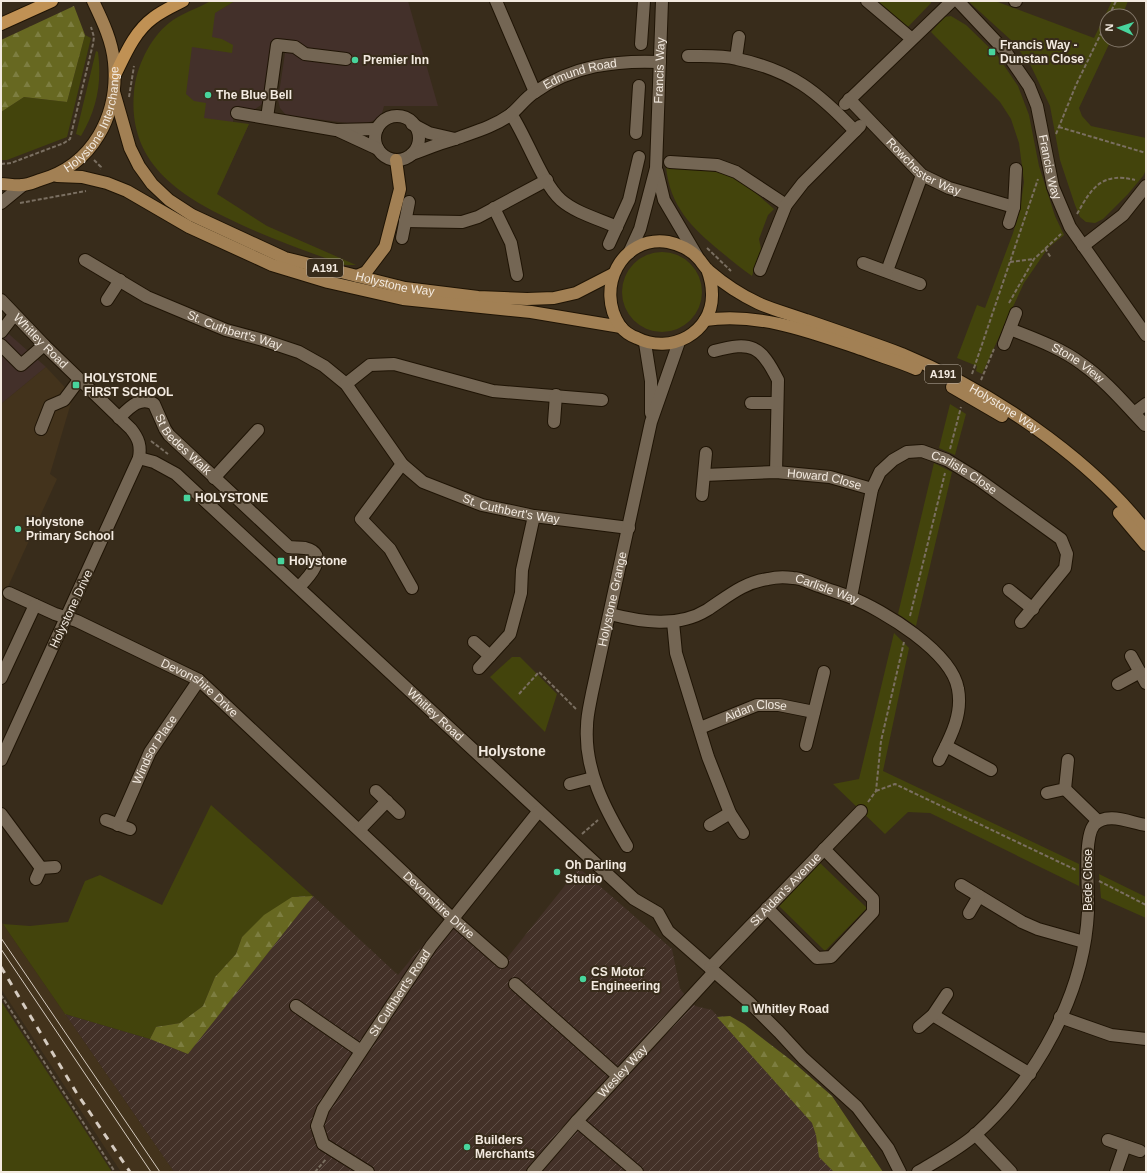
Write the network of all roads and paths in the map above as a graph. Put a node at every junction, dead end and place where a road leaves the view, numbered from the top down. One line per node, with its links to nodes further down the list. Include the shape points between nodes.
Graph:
1 (52, 1): 13 (highway)
2 (93, 1): 22 (main road, Holystone Interchange, via 110,45)
3 (183, 1): 22 (highway, via 152,18 141,29)
4 (496, 1): 25 (street)
5 (644, 1): 10 (street, Francis Way)
6 (662, 1): 11 (street, Francis Way)
7 (867, 1): 16 (street)
8 (952, 1): 16 (street)
9 (958, 1): 44 (street, Francis Way, via 1005,51 1029,86 1037,106)
10 (643, 16): 11 (street); 17 (street, Francis Way)
11 (662, 17): 21 (street, Francis Way)
12 (88, 21): 47 (path, via 94,37 93,44 70,139 11,163)
13 (1, 24)
14 (739, 37): 19 (street)
15 (1099, 38): 34 (path)
16 (912, 39): 26 (street)
17 (641, 44)
18 (688, 56): 19 (street)
19 (736, 58): 27 (street, via 780,71 804,84)
20 (346, 59): 30 (street, via 305,54 295,47 277,45)
21 (660, 62): 25 (street, Edmund Road, via 605,63 565,76); 32 (street, Francis Way)
22 (115, 75): 24 (main road, Holystone Interchange)
23 (639, 86): 32 (street, Francis Way, via 637,127)
24 (114, 92): 51 (main road, Holystone Interchange, via 108,114 94,144 87,154); 83 (main road, Holystone Way / A191, via 122,127 138,166 152,184 170,200 192,215 285,258)
25 (534, 92): 29 (street, Edmund Road)
26 (850, 99): 27 (street); 31 (street, Rowchester Way)
27 (837, 112): 37 (street)
28 (237, 113): 30 (street)
29 (511, 114): 38 (street, Edmund Road, via 477,132); 52 (street)
30 (267, 118): 36 (street)
31 (868, 118): 37 (street); 50 (street, Rowchester Way)
32 (658, 123): 48 (street, Francis Way)
33 (412, 124): 35 (street, Edmund Road, via 407,119 393,117 386,119); 38 (street, Edmund Road, via 429,133); 42 (street, via 416,129 418,142)
34 (1058, 127): 39 (path); 41 (path)
35 (378, 129): 36 (street); 40 (street, via 375,137)
36 (336, 130): 40 (street)
37 (855, 131): 60 (street, via 803,183)
38 (455, 138): 42 (street, Edmund Road)
39 (1054, 139)
40 (378, 149): 45 (street, via 386,158)
41 (1146, 153)
42 (412, 154): 45 (street, Edmund Road)
43 (639, 157): 65 (street, via 629,200)
44 (1046, 157): 66 (street, Francis Way, via 1054,187); 76 (path)
45 (396, 160): 83 (main road, via 400,189 385,247 366,272)
46 (670, 162): 60 (street, via 718,165 730,169)
47 (1, 164)
48 (656, 168): 71 (street, Francis Way, via 640,229); 72 (street, Francis Way, via 664,200)
49 (1016, 169): 61 (street)
50 (922, 175): 61 (street, Rowchester Way, via 949,188); 80 (street)
51 (57, 176): 55 (main road, Holystone Interchange); 91 (main road, Holystone Way / A191, via 98,180 127,191 189,227 272,266 328,282 403,299 531,312)
52 (546, 180): 62 (street); 65 (street, via 559,199 566,204)
53 (1, 184): 55 (main road, Holystone Interchange)
54 (1143, 184): 66 (path, via 1124,177 1113,177 1103,181 1092,191); 69 (street, via 1123,215)
55 (23, 185): 58 (street)
56 (92, 190): 59 (path)
57 (409, 202): 63 (street)
58 (1, 203)
59 (15, 205)
60 (786, 206): 79 (street)
61 (1014, 207): 64 (street)
62 (494, 208): 63 (street, via 462,222); 82 (street, via 511,243)
63 (405, 221): 67 (street)
64 (1009, 223)
65 (616, 227): 68 (street)
66 (1070, 227): 69 (street, Francis Way); 70 (path)
67 (402, 238)
68 (609, 244)
69 (1082, 246): 94 (street, Francis Way)
70 (1045, 248): 73 (path); 74 (path)
71 (628, 253): 72 (main road, Holystone Way / A191, via 652,242 668,242 684,247); 81 (main road, Holystone Way / A191)
72 (697, 256): 78 (main road, Holystone Way / A191)
73 (1051, 258)
74 (1034, 259): 76 (path); 88 (path)
75 (85, 260): 84 (street, St. Cuthbert's Way)
76 (1010, 262): 104 (path)
77 (863, 263): 80 (street)
78 (707, 269): 90 (main road, Holystone Way / A191, via 712,295); 104 (main road, Holystone Way / A191, via 731,288 759,304 903,355)
79 (760, 270)
80 (887, 271): 85 (street)
81 (613, 274): 83 (main road, Holystone Way / A191, via 576,293 554,298 527,299 478,297 405,288); 91 (main road, Holystone Way / A191, via 609,292 612,310)
82 (517, 275)
83 (357, 276)
84 (120, 280): 87 (street); 103 (street, St. Cuthbert's Way, via 147,297 226,330 299,352 324,366)
85 (920, 284)
86 (1, 300): 89 (street, Whitley Road)
87 (107, 300)
88 (1012, 309): 92 (street)
89 (14, 315): 93 (street); 98 (street, Whitley Road)
90 (705, 320): 96 (main road, Holystone Way / A191, via 694,333); 104 (main road, Holystone Way / A191, via 759,319 816,334 910,366)
91 (621, 327): 95 (main road, Holystone Way / A191, via 631,336)
92 (1010, 329): 99 (street); 110 (street, Stone View, via 1050,345 1083,364)
93 (1, 332)
94 (1146, 335)
95 (645, 342): 96 (main road, Holystone Way / A191, via 662,345); 113 (street, Holystone Grange, via 651,381)
96 (679, 342): 113 (street, Holystone Grange)
97 (1, 345): 98 (street, via 21,365)
98 (44, 345): 101 (street, Whitley Road)
99 (999, 346): 102 (path)
100 (714, 352): 108 (street, Howard Close, via 745,346 754,348 763,355 778,380)
101 (79, 380): 111 (street, Whitley Road); 115 (street, via 64,400 50,406)
102 (980, 382)
103 (346, 384): 105 (street, via 370,366 394,364 493,391); 121 (street, St. Cuthbert's Way)
104 (966, 390): 120 (path); 130 (main road, Holystone Way / A191, via 1015,415 1063,450 1104,484); 131 (main road, Holystone Way / A191, via 1059,455 1101,493)
105 (556, 395): 106 (street); 112 (street)
106 (602, 400)
107 (751, 403): 108 (street)
108 (777, 403): 122 (street, Howard Close)
109 (1146, 404): 110 (street)
110 (1134, 413): 114 (street, Stone View)
111 (119, 418): 116 (street, Whitley Road); 125 (street, St Bedes Walk, via 134,404 151,402 158,409 169,435)
112 (554, 422)
113 (651, 422): 129 (street, Holystone Grange)
114 (1145, 424)
115 (41, 429)
116 (131, 429): 119 (street, Whitley Road, via 140,442); 123 (path, via 147,437 171,458)
117 (258, 430): 125 (street, St Bedes Walk)
118 (706, 453): 124 (street)
119 (140, 458): 123 (street, Whitley Road, via 154,462); 140 (street, Holystone Drive)
120 (947, 460): 126 (street, Carlisle Close, via 922,451 907,452 880,472); 138 (street, Carlisle Close, via 978,479 1060,540 1067,554 1065,568); 143 (path, via 943,486)
121 (402, 464): 128 (street, St. Cuthbert's Way, via 423,482 442,490 482,505); 133 (street, via 361,519 390,549)
122 (776, 472): 124 (street, Howard Close); 126 (street, Howard Close, via 830,477)
123 (176, 474): 132 (street, Whitley Road)
124 (704, 476): 127 (street)
125 (214, 478): 132 (street, St Bedes Walk, via 289,548 310,550 315,556 317,563 314,572)
126 (872, 489): 136 (street, Carlisle Close)
127 (702, 494)
128 (534, 516): 129 (street, St. Cuthbert's Way); 145 (street, via 522,570 521,593 510,634)
129 (629, 528): 139 (street, Holystone Grange)
130 (1146, 531)
131 (1146, 545)
132 (299, 587): 172 (street, Whitley Road)
133 (412, 588)
134 (1009, 590): 138 (street)
135 (9, 593): 137 (street, Devonshire Drive)
136 (851, 597): 141 (street, Carlisle Way, via 794,578 768,578 743,585 705,611); 143 (street, Carlisle Way)
137 (35, 605): 140 (street, Devonshire Drive); 150 (street)
138 (1033, 609): 142 (street, Carlisle Close)
139 (610, 614): 141 (street, Carlisle Way, via 635,620); 156 (street, Holystone Grange)
140 (68, 618): 151 (street, Devonshire Drive); 160 (street, Holystone Drive)
141 (673, 622): 157 (street, via 676,653)
142 (1021, 622)
143 (907, 630): 159 (street, Carlisle Way, via 932,649 950,669 958,688 960,709); 168 (path, via 881,741)
144 (474, 642): 145 (street)
145 (490, 656): 147 (street)
146 (1131, 656): 149 (street)
147 (479, 668)
148 (824, 672): 155 (street)
149 (1140, 672): 152 (street); 153 (street)
150 (1, 678)
151 (199, 680): 179 (street, Windsor Place, via 150,752); 183 (street, Devonshire Drive)
152 (1146, 683)
153 (1118, 684)
154 (519, 694): 156 (path, via 539,672)
155 (814, 712): 157 (street, Aidan Close, via 779,705 757,705); 158 (street)
156 (588, 720): 164 (street, Holystone Grange, via 589,760)
157 (700, 728): 175 (street)
158 (806, 746)
159 (946, 746): 161 (street, Carlisle Way); 163 (street)
160 (1, 760)
161 (939, 760)
162 (1068, 760): 166 (street)
163 (992, 770)
164 (593, 778): 165 (street); 173 (street, Holystone Grange)
165 (570, 784)
166 (1064, 789): 169 (street); 178 (street)
167 (376, 790): 170 (street)
168 (876, 791): 171 (path); 189 (path, via 895,784)
169 (1048, 793)
170 (387, 801): 174 (street); 183 (street)
171 (861, 811): 187 (street, St Aidan's Avenue)
172 (538, 812): 185 (street, Whitley Road); 195 (street, St Cuthbert's Road)
173 (607, 812): 185 (path); 186 (street, Holystone Grange)
174 (399, 813)
175 (730, 813): 180 (street); 184 (street)
176 (1, 814): 188 (street, via 39,873)
177 (106, 820): 179 (street)
178 (1098, 821): 181 (street, via 1117,818); 189 (street, Bede Close, via 1093,826 1088,840)
179 (118, 825): 182 (street)
180 (710, 825)
181 (1146, 825)
182 (130, 829)
183 (360, 829): 195 (street, Devonshire Drive)
184 (743, 833)
185 (572, 842): 198 (street, Whitley Road, via 634,899 658,913 668,931)
186 (627, 846)
187 (824, 849): 193 (street, St Aidan's Avenue); 193 (street, via 873,899 873,912 831,957 818,958)
188 (55, 867)
189 (1089, 876): 192 (path); 196 (street, Bede Close)
190 (961, 885): 191 (street)
191 (979, 896): 194 (street); 196 (street, via 1022,922)
192 (1146, 905)
193 (767, 908): 198 (street, St Aidan's Avenue)
194 (969, 913)
195 (453, 919): 197 (street, Devonshire Drive); 207 (street, St Cuthbert's Road, via 431,946)
196 (1084, 942): 204 (street, Bede Close, via 1074,983)
197 (502, 962)
198 (712, 970): 209 (street, Wesley Way); 221 (street, Whitley Road, via 749,1002 803,1058 857,1107 888,1148)
199 (515, 984): 209 (street)
200 (948, 994): 203 (street)
201 (1, 995): 216 (path)
202 (296, 1006): 207 (street)
203 (933, 1015): 205 (street); 208 (street)
204 (1060, 1017): 206 (street, via 1111,1035); 208 (street, Bede Close)
205 (919, 1027)
206 (1146, 1039)
207 (361, 1051): 214 (street, St Cuthbert's Road, via 323,1109 317,1126 323,1144)
208 (1030, 1074): 211 (street, Bede Close, via 1002,1109)
209 (618, 1076): 210 (street, Wesley Way)
210 (577, 1121): 219 (street, Wesley Way); 220 (street)
211 (975, 1134): 222 (street, Bede Close); 223 (street)
212 (1108, 1140): 213 (street)
213 (1125, 1146): 215 (street); 224 (street)
214 (334, 1151): 217 (path); 218 (street, St Cuthbert's Road)
215 (1140, 1151)
216 (115, 1172)
217 (316, 1172)
218 (368, 1172)
219 (532, 1172)
220 (637, 1172)
221 (900, 1172)
222 (918, 1172)
223 (1010, 1172)
224 (1116, 1172)

